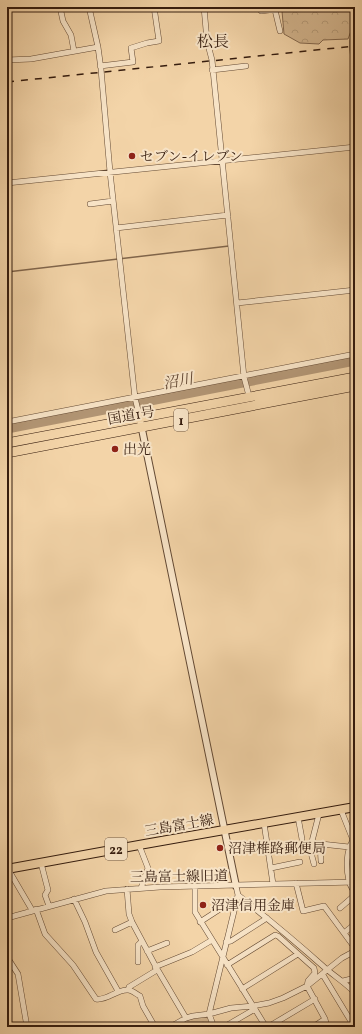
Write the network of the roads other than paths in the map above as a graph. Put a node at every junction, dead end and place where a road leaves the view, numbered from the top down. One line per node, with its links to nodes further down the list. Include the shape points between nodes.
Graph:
1 (60, 7): 11 (street, via 62,20 71,35)
2 (89, 7): 10 (street)
3 (154, 7): 13 (street, via 159,41 131,48 133,62)
4 (204, 7): 16 (street)
5 (259, 7): 8 (street, via 260,11)
6 (294, 7): 8 (street)
7 (352, 7): 15 (street)
8 (275, 10): 9 (street)
9 (280, 31)
10 (98, 47): 11 (street); 13 (street)
11 (74, 52): 12 (street)
12 (7, 60)
13 (100, 66): 20 (street)
14 (246, 66): 16 (street)
15 (355, 68): 17 (street)
16 (212, 70): 19 (street)
17 (355, 76)
18 (355, 147): 19 (street)
19 (222, 160): 20 (street); 24 (street)
20 (110, 172): 21 (street); 22 (street)
21 (7, 184)
22 (113, 201): 23 (street); 25 (street)
23 (90, 204)
24 (228, 215): 25 (street); 27 (street)
25 (116, 228): 33 (street)
26 (355, 290): 27 (street)
27 (237, 303): 29 (street)
28 (355, 354): 29 (street)
29 (244, 376): 32 (street); 33 (street)
30 (355, 377): 32 (highway, 国道1号 / 1)
31 (355, 386): 36 (highway, 国道1号 / 1)
32 (248, 393): 34 (highway, 国道1号 / 1)
33 (135, 397): 34 (street); 35 (street)
34 (139, 413): 36 (street); 37 (highway, 国道1号 / 1)
35 (7, 422)
36 (142, 428): 38 (highway, 国道1号 / 1); 44 (street)
37 (7, 443)
38 (7, 453)
39 (355, 807): 40 (main road, 三島富士線 / 22)
40 (342, 810): 41 (main road, 三島富士線 / 22); 46 (street)
41 (319, 814): 42 (main road, 三島富士線 / 22); 47 (street)
42 (298, 817): 43 (main road, 三島富士線 / 22); 45 (street)
43 (264, 823): 44 (main road, 三島富士線 / 22); 55 (street)
44 (225, 830): 49 (main road, 三島富士線 / 22); 61 (street)
45 (302, 839)
46 (354, 839): 50 (street)
47 (312, 843): 48 (street); 54 (street, via 310,849)
48 (320, 844): 50 (street); 51 (street)
49 (139, 845): 53 (main road, 三島富士線 / 22); 63 (street, via 148,868)
50 (349, 847): 57 (street)
51 (321, 861)
52 (300, 862): 55 (street)
53 (41, 864): 56 (main road, 三島富士線 / 22); 68 (street, via 48,890 45,896)
54 (314, 864)
55 (271, 868): 60 (street)
56 (8, 869): 70 (street)
57 (349, 882): 58 (street, 三島富士線旧道); 59 (street, 三島富士線旧道); 65 (street)
58 (355, 882)
59 (296, 883): 60 (street, 三島富士線旧道); 77 (street, via 303,911 324,906)
60 (273, 884): 61 (street, 三島富士線旧道)
61 (236, 886): 62 (street, 三島富士線旧道); 66 (street)
62 (195, 887): 63 (street, 三島富士線旧道); 74 (street, via 194,912)
63 (141, 888): 64 (street, 三島富士線旧道)
64 (127, 889): 67 (street, 三島富士線旧道, via 97,892); 73 (street)
65 (355, 894): 69 (street)
66 (237, 897): 72 (street); 74 (street); 80 (street)
67 (74, 899): 68 (street, 三島富士線旧道); 97 (street, via 96,952)
68 (49, 906): 70 (street, 三島富士線旧道)
69 (340, 908)
70 (34, 910): 71 (street, 三島富士線旧道); 97 (street, via 45,934 72,965 96,999 100,1000)
71 (7, 918)
72 (267, 918): 80 (street); 90 (street)
73 (132, 922): 76 (street); 79 (street)
74 (200, 922): 78 (street)
75 (355, 924): 77 (street)
76 (115, 930)
77 (344, 933): 82 (street)
78 (212, 940): 86 (street); 89 (street)
79 (142, 942): 83 (street); 87 (street, via 138,945)
80 (226, 942): 86 (street)
81 (167, 943): 83 (street)
82 (355, 949): 90 (street)
83 (147, 951): 89 (street)
84 (298, 954): 88 (street, via 275,935); 94 (street, via 316,973); 95 (street)
85 (7, 957): 107 (street, via 18,974)
86 (222, 957): 88 (street); 103 (street)
87 (138, 962)
88 (227, 965): 95 (street)
89 (156, 969): 96 (street); 104 (street)
90 (328, 970): 91 (street); 93 (street)
91 (323, 975): 94 (street); 106 (street)
92 (355, 978): 93 (street)
93 (343, 981): 98 (street)
94 (307, 986): 101 (street); 102 (street, via 283,998)
95 (242, 988): 102 (street)
96 (128, 990): 97 (street); 100 (street)
97 (118, 991)
98 (355, 993)
99 (146, 994): 100 (street)
100 (141, 997): 108 (street)
101 (314, 999): 105 (street); 112 (street)
102 (254, 1007): 103 (street, via 231,1008); 111 (street); 112 (street)
103 (209, 1014): 104 (street); 110 (street)
104 (186, 1018): 109 (street)
105 (325, 1019): 113 (street); 114 (street)
106 (354, 1023): 115 (street)
107 (27, 1027)
108 (155, 1027)
109 (170, 1027)
110 (214, 1027)
111 (224, 1027)
112 (267, 1027)
113 (313, 1027)
114 (327, 1027)
115 (347, 1027)

